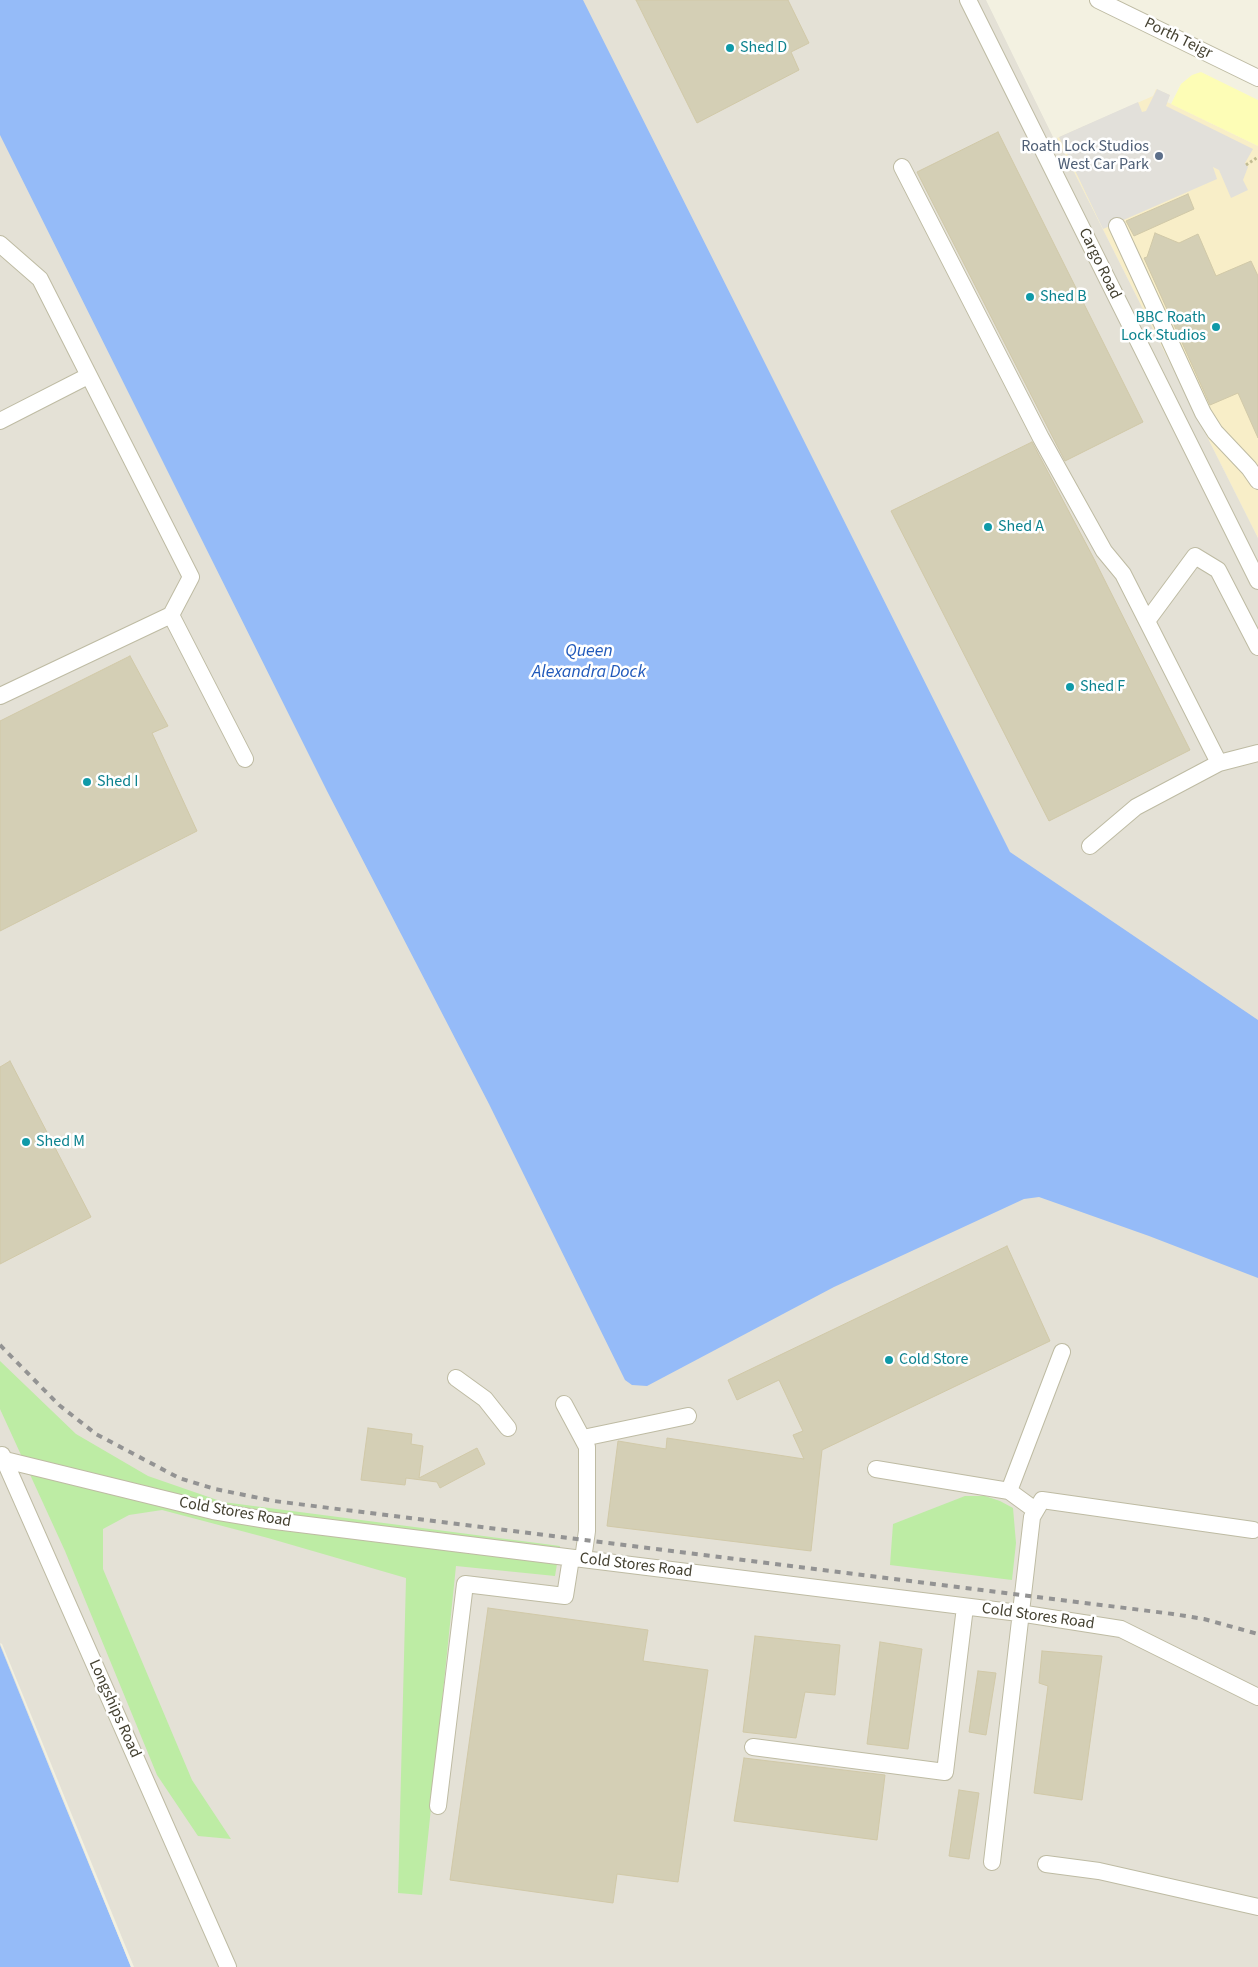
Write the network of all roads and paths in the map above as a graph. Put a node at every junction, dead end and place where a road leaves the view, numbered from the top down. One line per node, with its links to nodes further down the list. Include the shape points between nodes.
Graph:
1 (968, 0): 12 (street, Cargo Road)
2 (1098, 0): 3 (street, Porth Teigr)
3 (1258, 78)
4 (1258, 157): 5 (path)
5 (1246, 165)
6 (902, 168): 14 (street, via 1041,438 1104,551 1123,574)
7 (1117, 226): 11 (street, via 1206,419)
8 (0, 244): 9 (street, via 40,279)
9 (88, 376): 10 (street); 13 (street, via 191,577)
10 (0, 421)
11 (1258, 481)
12 (1258, 581)
13 (171, 616): 16 (street); 18 (street)
14 (1147, 621): 15 (street, via 1195,556 1218,570); 19 (street)
15 (1258, 647)
16 (0, 696)
17 (1258, 753): 19 (street)
18 (245, 759)
19 (1219, 763): 20 (street, via 1136,807)
20 (1090, 846)
21 (1062, 1352): 29 (street)
22 (456, 1378): 25 (street, via 484,1399)
23 (564, 1404): 26 (street)
24 (688, 1416): 26 (street)
25 (508, 1428)
26 (583, 1438): 32 (street, via 587,1446 587,1531)
27 (2, 1455): 32 (street, Cold Stores Road, via 213,1511); 41 (street, Longships Road)
28 (876, 1469): 29 (street)
29 (1009, 1491): 30 (street)
30 (1035, 1510): 31 (street, via 1042,1500); 34 (street)
31 (1253, 1530)
32 (577, 1558): 33 (street, Cold Stores Road); 37 (street, via 565,1596 465,1584)
33 (966, 1607): 34 (street, Cold Stores Road); 36 (street, via 944,1772)
34 (1020, 1613): 35 (street, Cold Stores Road, via 1121,1629); 38 (street)
35 (1258, 1697)
36 (753, 1747)
37 (438, 1806)
38 (992, 1862)
39 (1046, 1864): 40 (street, via 1099,1871)
40 (1258, 1906)
41 (228, 1967)

